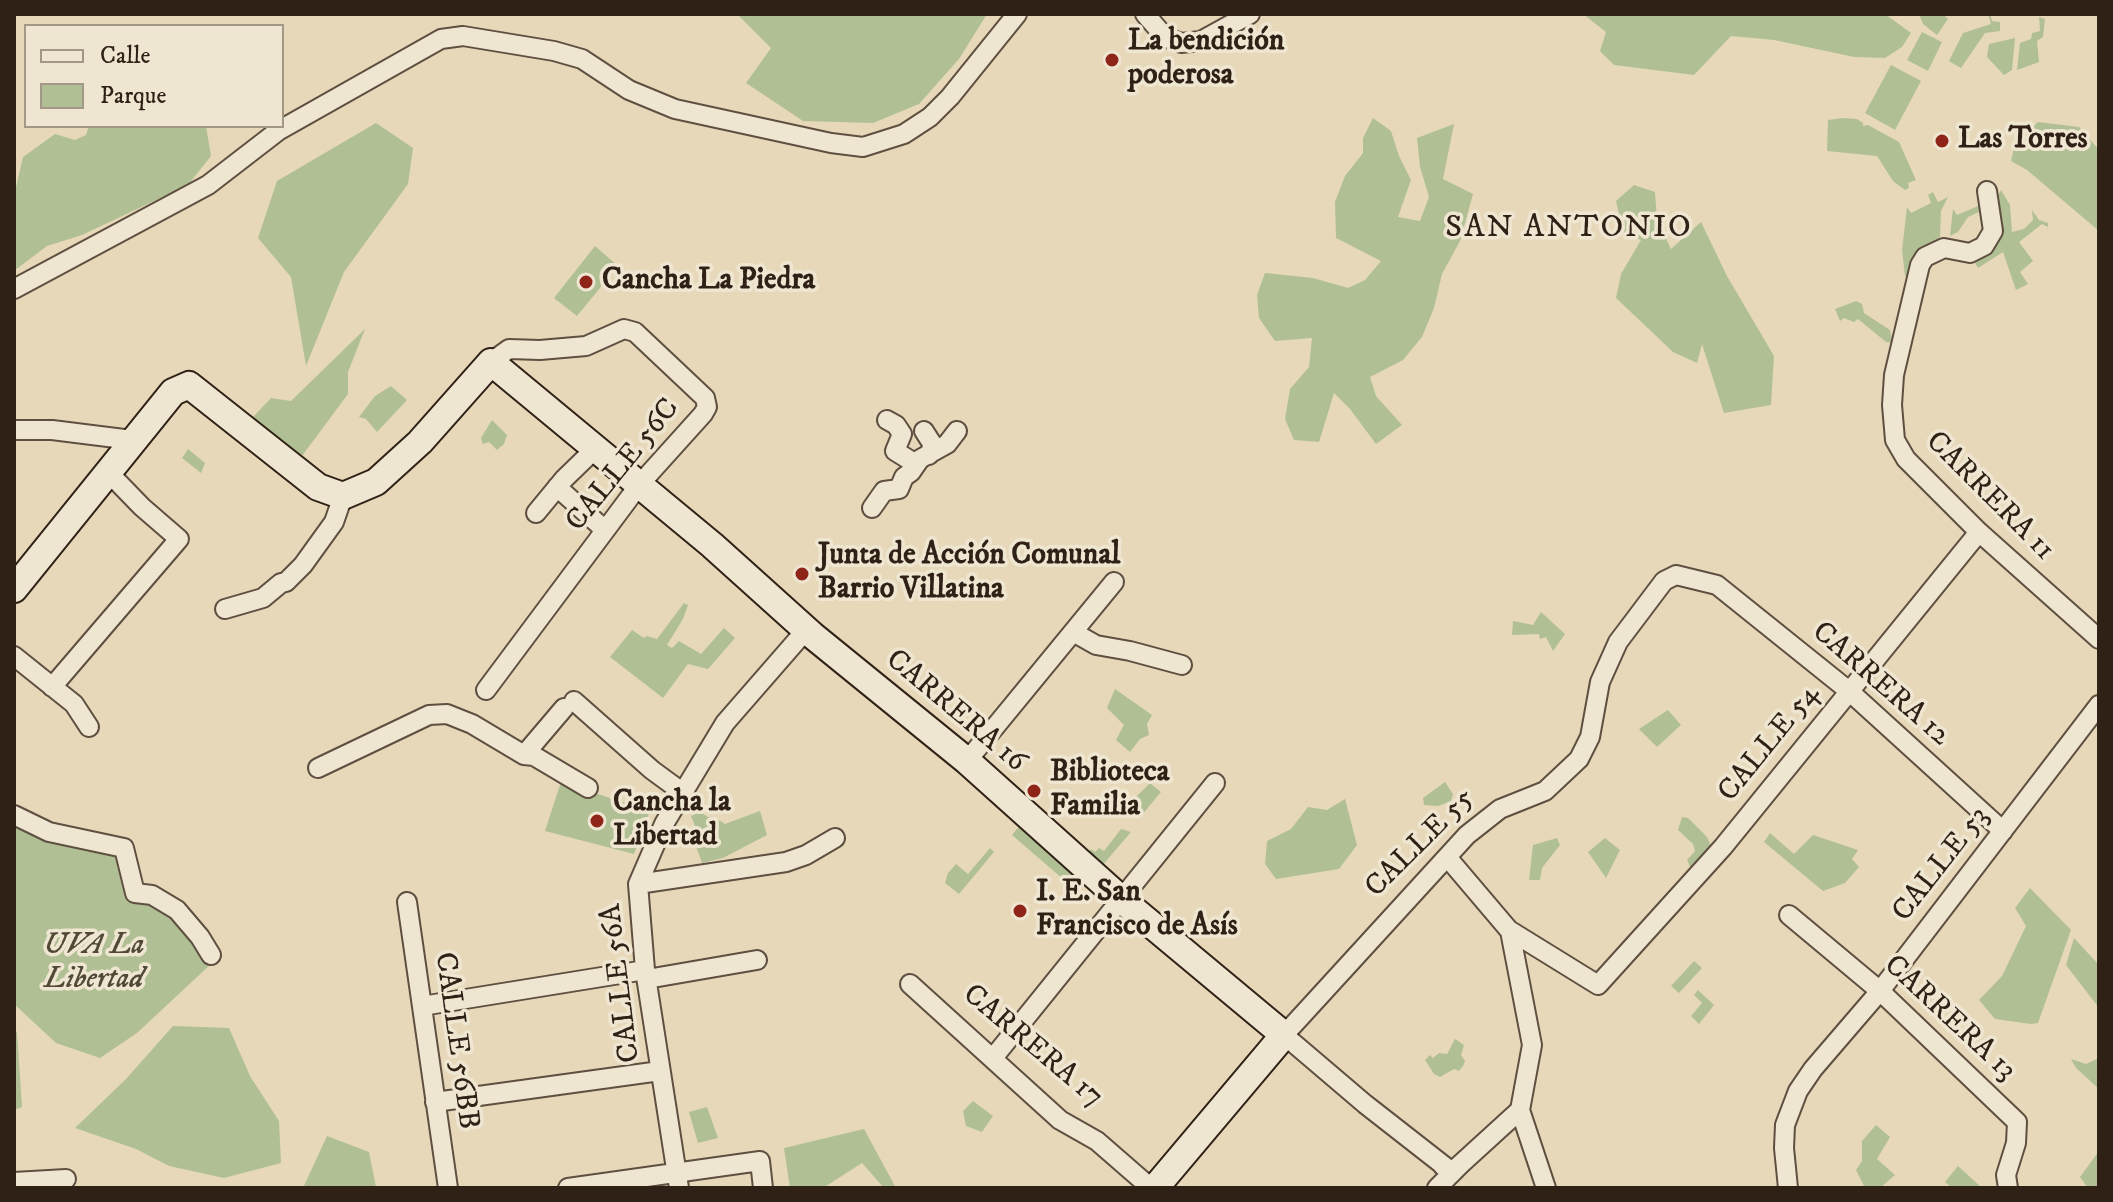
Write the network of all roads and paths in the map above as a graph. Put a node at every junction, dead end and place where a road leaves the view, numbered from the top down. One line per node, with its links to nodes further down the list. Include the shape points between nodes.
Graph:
1 (1017, 14): 5 (street, via 930,117 904,134 863,147 675,109 629,90 582,59 463,36 441,39)
2 (1145, 14): 3 (street, via 1165,37 1181,43 1201,41)
3 (1250, 14)
4 (283, 128): 7 (street, via 208,185)
5 (284, 128)
6 (1987, 191): 23 (street, CARRERA 11, via 1993,231 1984,246 1970,253 1944,248 1920,265 1892,405 1895,440 1906,459)
7 (14, 289)
8 (491, 362): 14 (street, CARRERA 16); 17 (street, CALLE 56C, via 509,349 586,346 624,329 635,332 705,398 707,407); 19 (street, via 420,442 376,482)
9 (887, 420): 15 (street, via 902,434 895,451)
10 (14, 430): 13 (street)
11 (924, 431): 15 (street, via 933,445)
12 (957, 431): 15 (street)
13 (132, 440): 16 (street); 19 (street, via 173,392 189,385 318,487)
14 (596, 448): 17 (street, CARRERA 16); 18 (street)
15 (922, 460): 20 (street, via 899,489 884,491)
16 (108, 472): 25 (street); 32 (street, via 179,539)
17 (639, 485): 22 (street, CALLE 56C); 27 (street, CARRERA 16)
18 (557, 487): 21 (street); 22 (street)
19 (343, 496): 26 (street, via 334,522 286,582 263,598)
20 (872, 508)
21 (536, 513)
22 (605, 530): 33 (street, CALLE 56C)
23 (1979, 532): 29 (street, CARRERA 11); 34 (street, CALLE 54)
24 (1114, 582): 28 (street)
25 (14, 589)
26 (225, 609)
27 (806, 630): 38 (street, CARRERA 16); 43 (street, CALLE 56A, via 725,723)
28 (1073, 632): 31 (street, via 1096,645); 38 (street)
29 (2099, 639)
30 (14, 656): 32 (street)
31 (1182, 665)
32 (52, 687): 36 (street, via 74,704)
33 (486, 690)
34 (1849, 691): 42 (street, CARRERA 12, via 1717,585 1676,575 1664,581 1618,642 1600,682 1590,737 1579,759); 45 (street, CARRERA 12); 52 (street, CALLE 54, via 1723,847 1598,985)
35 (2099, 705): 45 (street, CALLE 53)
36 (89, 727)
37 (524, 755): 39 (street, via 472,724 438,714); 41 (street); 43 (street, via 569,705)
38 (967, 761): 49 (street, CARRERA 16)
39 (318, 768)
40 (1215, 783): 49 (street)
41 (588, 788)
42 (1545, 791): 47 (street, CALLE 55, via 1500,809)
43 (682, 792): 48 (street, CALLE 56A)
44 (14, 815): 53 (street, via 49,832 124,848 135,893 152,895 177,910)
45 (2003, 831): 57 (street, CALLE 53)
46 (835, 838): 48 (street, via 786,862)
47 (1447, 857): 52 (street); 59 (street, CALLE 55)
48 (638, 884): 55 (street, CALLE 56A)
49 (1122, 900): 59 (street, CARRERA 16); 60 (street)
50 (407, 902): 58 (street, CALLE 56BB)
51 (1789, 915): 57 (street, CARRERA 13)
52 (1509, 931): 63 (street, via 1532,1045)
53 (211, 955)
54 (757, 960): 55 (street)
55 (646, 975): 58 (street); 61 (street, CALLE 56A)
56 (910, 984): 60 (street, CARRERA 17)
57 (1880, 991): 74 (street, CALLE 53, via 1813,1069 1790,1107 1784,1148); 75 (street, CARRERA 13, via 2017,1122)
58 (422, 1006): 62 (street, CALLE 56BB)
59 (1284, 1035): 64 (street, CARRERA 16); 71 (street, CALLE 55)
60 (993, 1058): 71 (street, CARRERA 17, via 1060,1120 1097,1141)
61 (660, 1071): 62 (street); 66 (street, CALLE 56A)
62 (435, 1102): 68 (street, CALLE 56BB)
63 (1520, 1110): 64 (street); 73 (street)
64 (1452, 1172): 72 (street)
65 (66, 1179): 67 (street)
66 (677, 1180): 69 (street); 70 (street, via 760,1161)
67 (14, 1182)
68 (448, 1188)
69 (568, 1188)
70 (763, 1188)
71 (1153, 1188)
72 (1437, 1188)
73 (1546, 1188)
74 (1788, 1188)
75 (2008, 1188)

